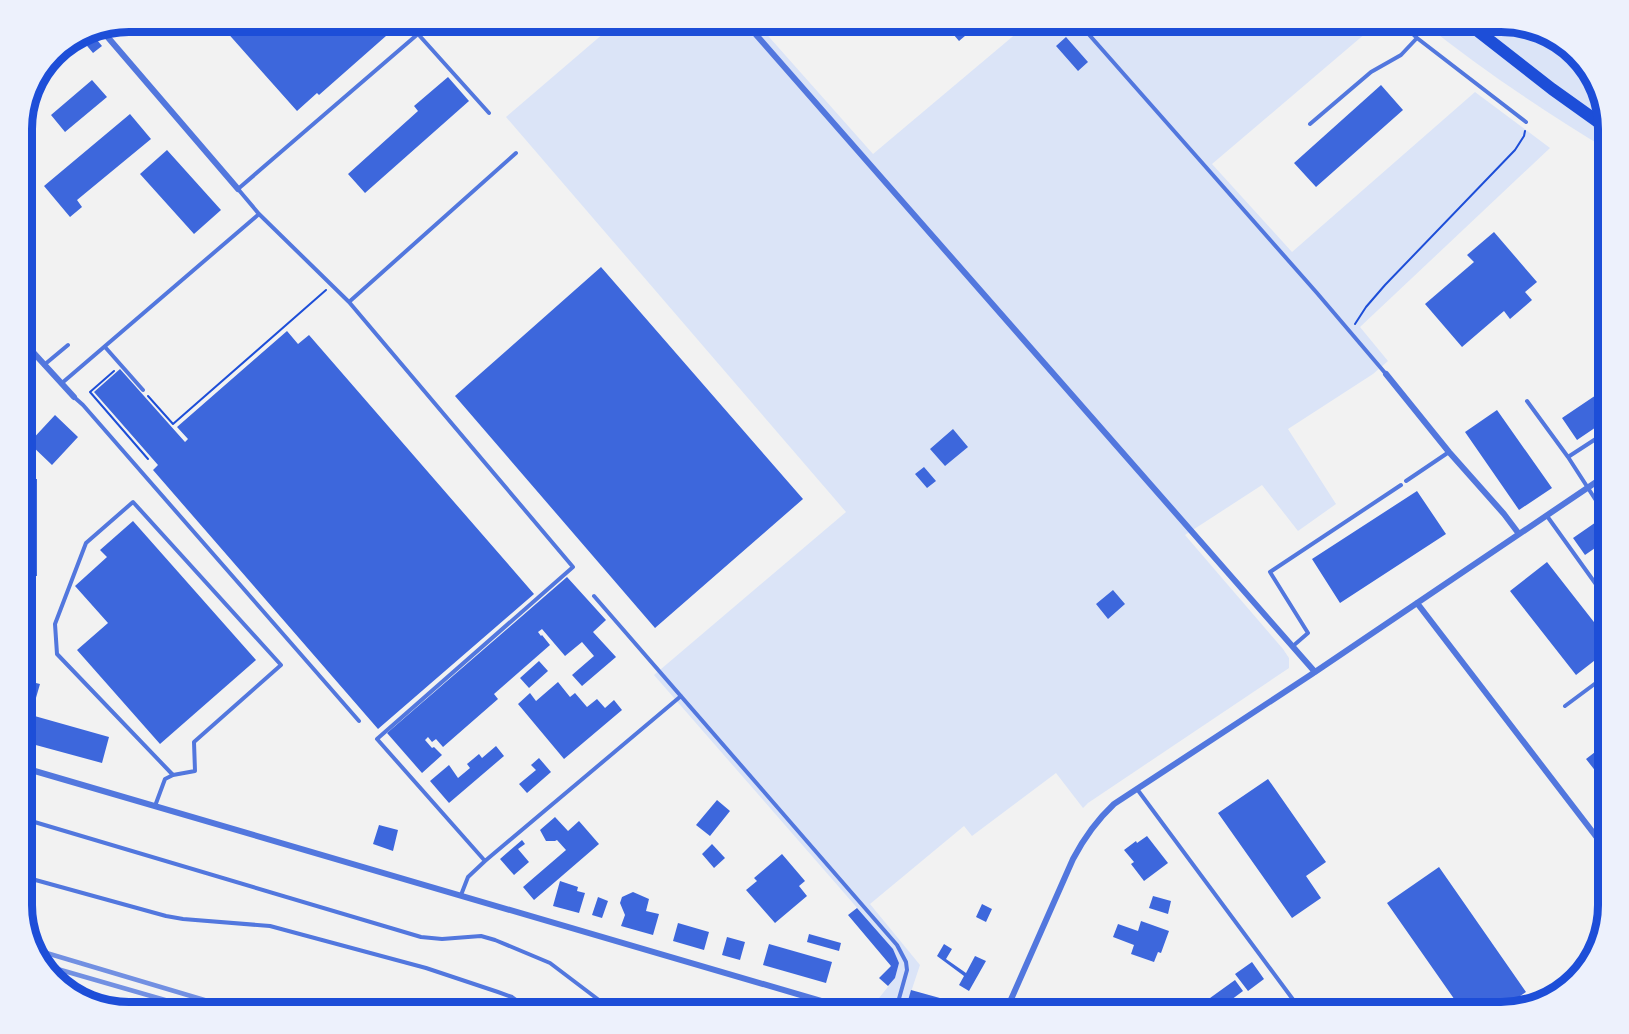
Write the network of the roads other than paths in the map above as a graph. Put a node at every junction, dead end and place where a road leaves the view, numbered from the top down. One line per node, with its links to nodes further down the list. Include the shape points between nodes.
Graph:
1 (420, 32): 7 (lane)
2 (754, 32): 39 (street)
3 (1087, 32): 21 (lane)
4 (1411, 32): 8 (lane)
5 (1479, 32): 10 (main road)
6 (105, 34): 14 (street)
7 (418, 34): 9 (lane); 14 (lane)
8 (1417, 38): 11 (lane); 12 (lane, via 1401,55 1371,72)
9 (489, 113)
10 (1597, 121)
11 (1526, 122)
12 (1310, 124)
13 (516, 153): 16 (lane)
14 (237, 189): 15 (lane)
15 (259, 214): 16 (lane); 18 (lane)
16 (349, 302): 51 (lane, via 573,567 377,739)
17 (68, 345): 20 (lane)
18 (105, 347): 22 (lane); 23 (lane)
19 (32, 351): 20 (street)
20 (44, 365): 22 (street)
21 (1386, 374): 27 (street)
22 (62, 384): 24 (street)
23 (143, 390)
24 (74, 397): 44 (lane)
25 (1527, 401): 28 (lane)
26 (1598, 438): 28 (lane)
27 (1449, 452): 30 (lane); 35 (street)
28 (1568, 457): 32 (lane)
29 (1598, 480): 32 (street)
30 (1406, 481)
31 (1401, 485): 39 (lane, via 1270,572 1308,633)
32 (1588, 487): 33 (lane); 34 (street)
33 (1598, 503)
34 (1546, 515): 35 (street); 36 (lane)
35 (1519, 534): 38 (street)
36 (1598, 587)
37 (594, 596): 42 (lane)
38 (1417, 603): 40 (street); 50 (street)
39 (1292, 647): 40 (street)
40 (1315, 672): 47 (street)
41 (1598, 681): 43 (lane)
42 (681, 696): 51 (lane); 57 (lane, via 897,945 907,970)
43 (1565, 706)
44 (359, 721)
45 (32, 770): 48 (street)
46 (173, 776): 46 (lane, via 57,654 55,624 86,543 133,502 281,665 194,741 195,771); 48 (lane, via 165,779)
47 (1136, 789): 58 (street, via 1100,817 1084,839); 59 (lane)
48 (155, 806): 53 (street)
49 (32, 821): 55 (lane, via 421,937 481,936 495,940 550,963)
50 (1598, 839)
51 (485, 861): 53 (lane, via 468,877)
52 (32, 879): 54 (lane, via 166,916 270,926 404,962)
53 (461, 895): 56 (street)
54 (519, 1002)
55 (601, 1002)
56 (825, 1002)
57 (898, 1002)
58 (1010, 1002)
59 (1295, 1002)

